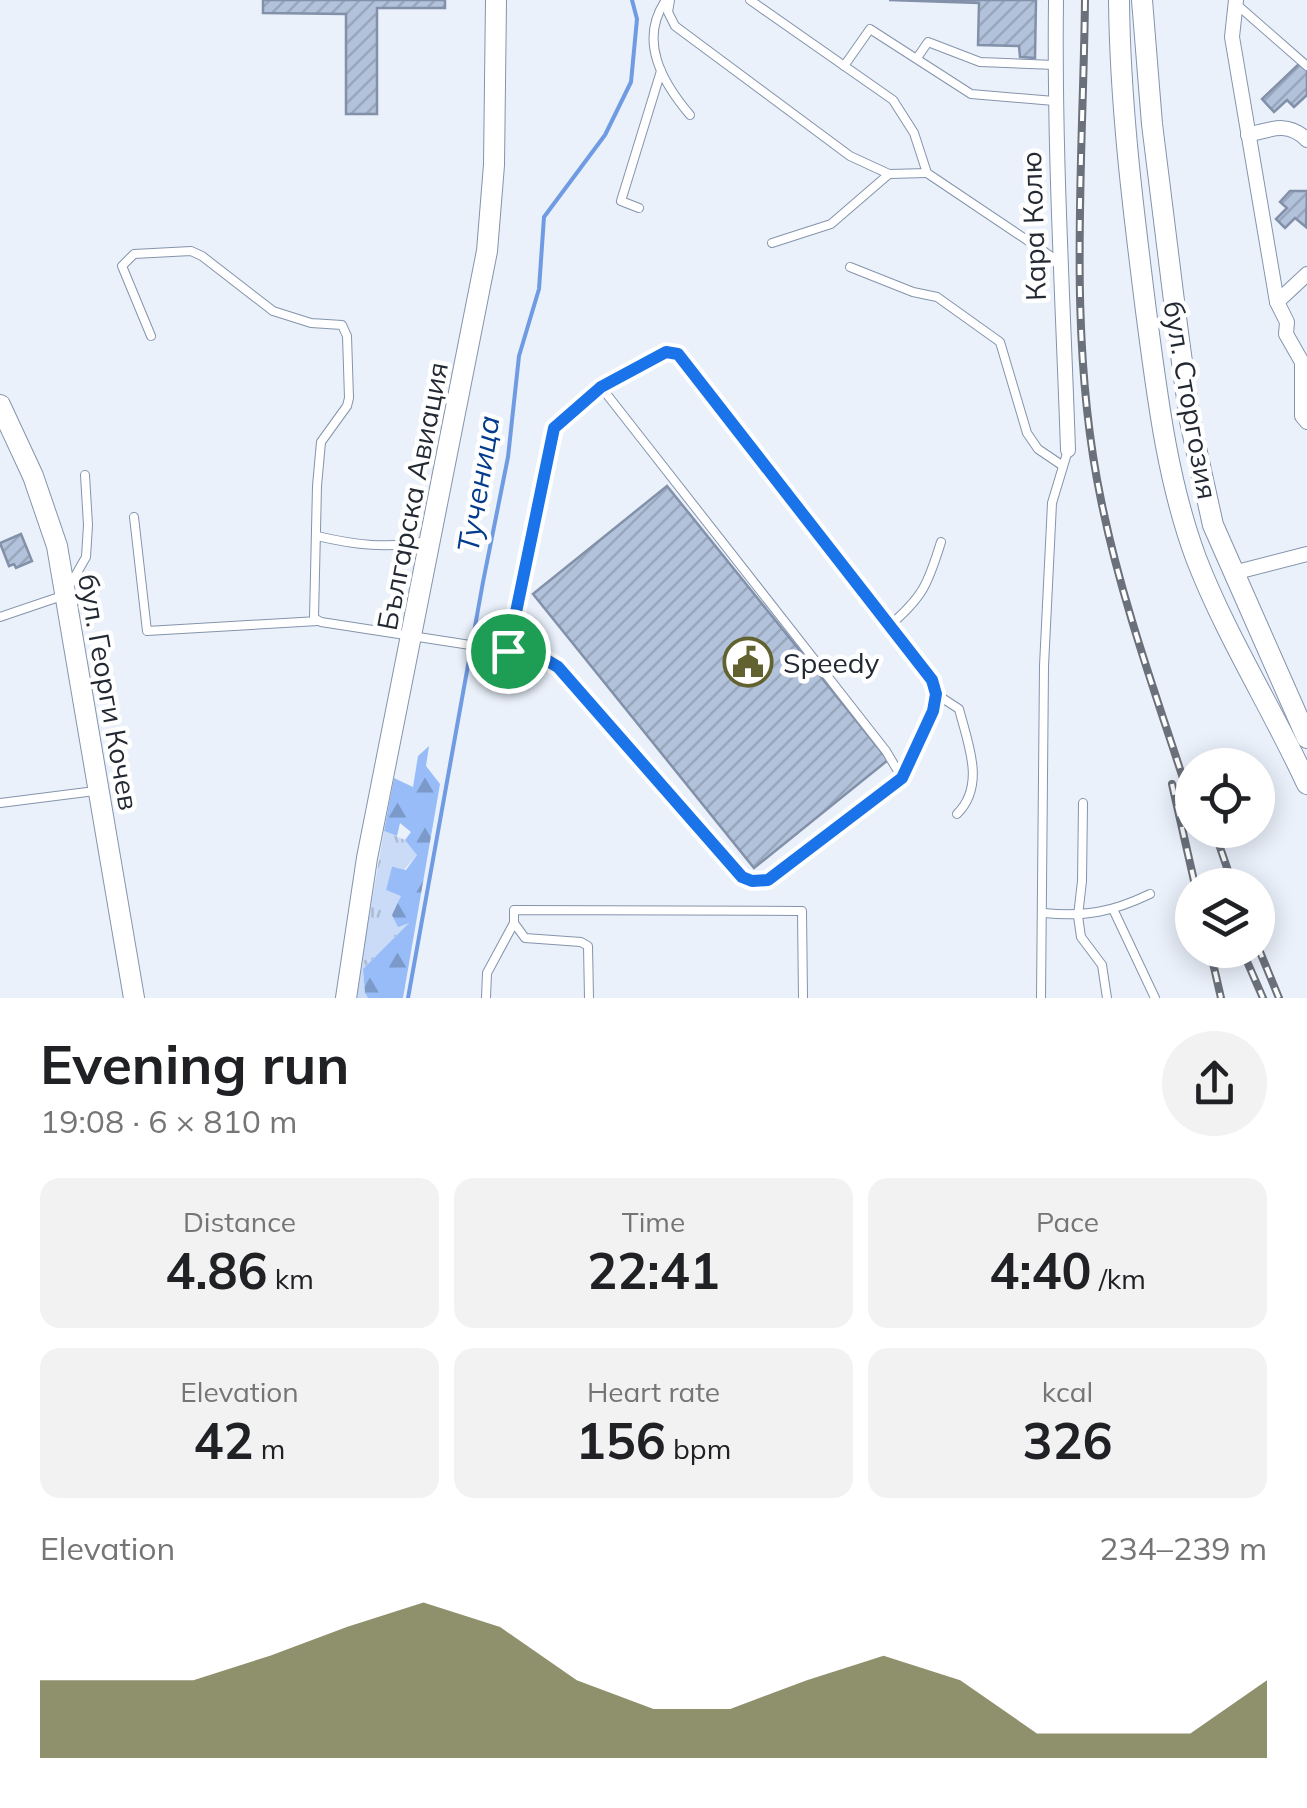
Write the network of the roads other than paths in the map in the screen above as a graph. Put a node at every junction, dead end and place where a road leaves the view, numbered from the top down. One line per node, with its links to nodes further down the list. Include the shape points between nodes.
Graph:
1 (496, 0): 36 (main road, Българска Авиация, via 486,251)
2 (668, 0): 12 (lane, via 654,28); 18 (lane, via 675,26 850,156)
3 (750, 0): 9 (lane)
4 (1056, 0): 10 (street, Кара Колю)
5 (1119, 0): 49 (main road, бул. Сторгозия, via 1134,220 1180,508 1219,610)
6 (1142, 0): 39 (main road, бул. Сторгозия, via 1190,421 1213,525)
7 (1236, 2): 11 (lane); 15 (street, via 1232,37)
8 (917, 58): 9 (lane, via 870,29); 10 (lane, via 928,42 980,62); 13 (lane, via 972,94)
9 (844, 66): 17 (lane, via 892,100 914,133)
10 (1055, 66): 13 (street, Кара Колю)
11 (1307, 66)
12 (662, 71): 14 (lane, via 665,86); 19 (lane, via 621,200)
13 (1054, 101): 21 (street, Кара Колю)
14 (690, 115)
15 (1248, 135): 16 (street, via 1286,126); 22 (street)
16 (1307, 140)
17 (927, 173): 18 (lane); 21 (lane)
18 (889, 174): 20 (lane, via 831,224)
19 (639, 208)
20 (772, 243)
21 (1058, 261): 31 (street, Кара Колю)
22 (1269, 261): 25 (street); 26 (street)
23 (850, 267): 32 (lane, via 937,297 1000,342 1027,433)
24 (1307, 274): 25 (street)
25 (1294, 286): 26 (street)
26 (1278, 302): 30 (street, via 1302,362)
27 (151, 336): 35 (lane, via 122,266 134,254 180,250 202,256 273,311 347,330 349,398 321,442)
28 (601, 387): 43 (lane, via 653,356 678,354); 45 (lane, via 554,428); 48 (lane)
29 (0, 405): 40 (main road, бул. Георги Кочев, via 57,546)
30 (1307, 422)
31 (1068, 450): 32 (lane)
32 (1063, 466): 56 (lane, via 1052,503 1045,648)
33 (85, 475): 40 (lane, via 86,558)
34 (134, 517): 42 (lane, via 147,631)
35 (317, 536): 36 (lane, via 359,546); 42 (lane)
36 (431, 540): 44 (main road, Българска Авиация)
37 (940, 542): 43 (lane, via 928,585)
38 (1307, 554): 39 (street)
39 (1233, 574): 47 (main road, бул. Сторгозия)
40 (64, 595): 41 (lane); 50 (main road, бул. Георги Кочев)
41 (0, 617)
42 (318, 621): 44 (lane)
43 (889, 626): 46 (lane)
44 (413, 635): 45 (lane); 60 (main road, Българска Авиация)
45 (508, 651): 48 (lane, via 558,667 752,881 777,877)
46 (936, 694): 48 (lane); 53 (lane, via 959,708 974,770 968,803)
47 (1307, 738)
48 (902, 778)
49 (1307, 784)
50 (98, 790): 51 (lane); 59 (main road, бул. Георги Кочев)
51 (0, 802)
52 (1083, 803): 57 (lane)
53 (956, 814)
54 (1150, 894): 55 (lane)
55 (1113, 909): 57 (lane); 66 (lane)
56 (1044, 913): 57 (lane); 64 (lane)
57 (1078, 916): 65 (lane, via 1081,937 1102,965)
58 (514, 923): 61 (lane, via 487,973); 62 (lane, via 525,938 588,946); 63 (lane, via 514,910 802,912)
59 (134, 998)
60 (346, 998)
61 (486, 998)
62 (589, 998)
63 (803, 998)
64 (1041, 998)
65 (1107, 998)
66 (1155, 998)

